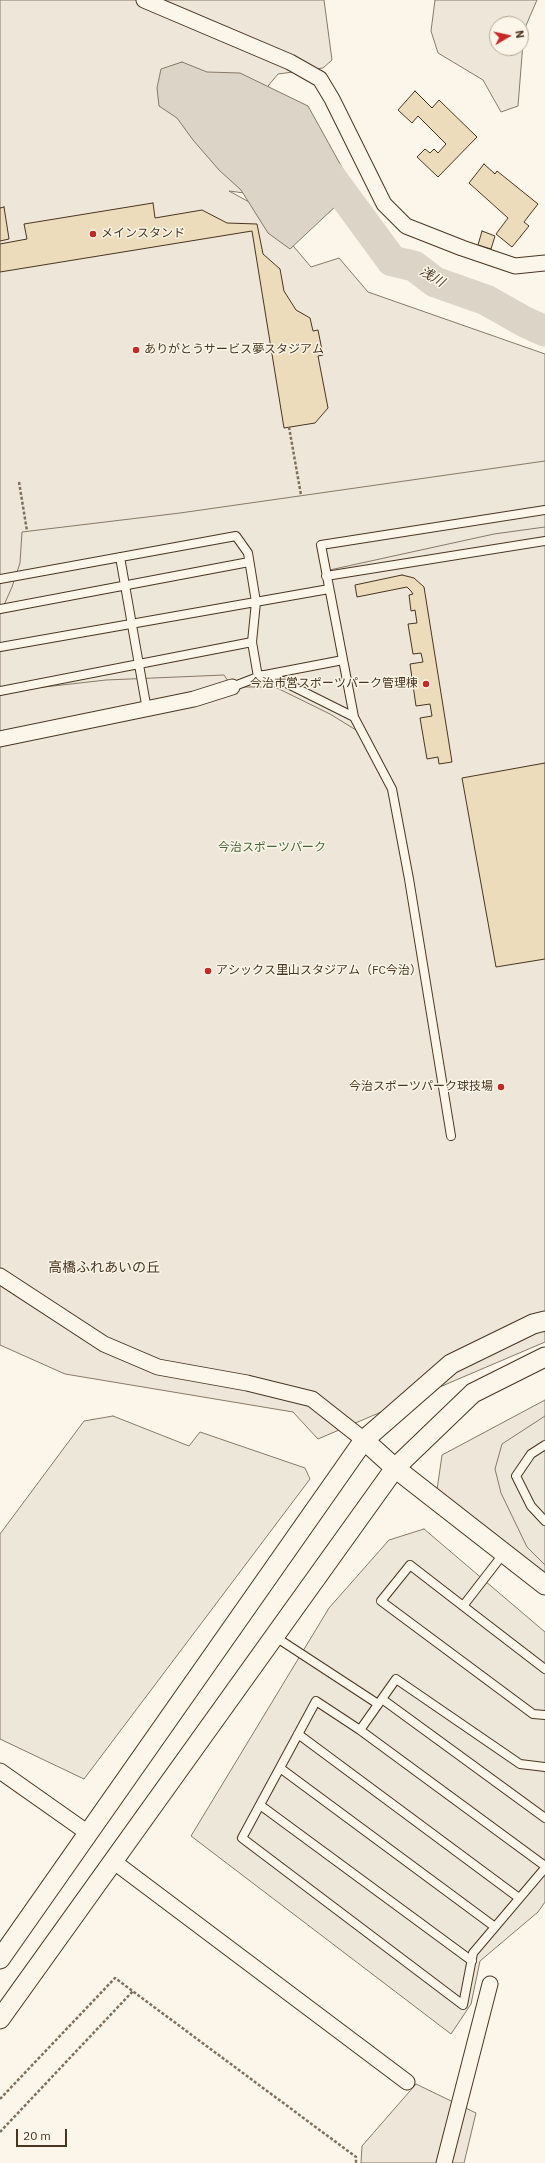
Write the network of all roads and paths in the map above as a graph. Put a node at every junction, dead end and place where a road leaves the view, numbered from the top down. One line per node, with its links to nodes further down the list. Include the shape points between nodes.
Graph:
1 (144, 0): 2 (street, via 290,62 320,80 384,204 406,226 515,266)
2 (545, 263)
3 (289, 427): 5 (path)
4 (19, 482): 7 (path)
5 (301, 495)
6 (545, 510): 11 (lane, via 321,545)
7 (27, 531)
8 (545, 541): 11 (lane)
9 (120, 557): 10 (lane, via 236,536 248,553); 12 (lane); 13 (lane)
10 (249, 562): 13 (lane); 15 (lane)
11 (326, 576): 14 (lane)
12 (0, 579)
13 (124, 586): 16 (lane); 17 (lane)
14 (329, 589): 15 (lane); 20 (lane)
15 (256, 602): 17 (lane); 18 (lane)
16 (0, 609)
17 (131, 624): 19 (lane); 21 (lane)
18 (252, 642): 21 (lane); 22 (lane)
19 (0, 647)
20 (343, 660): 22 (lane); 26 (lane)
21 (138, 664): 24 (lane); 25 (lane)
22 (260, 676): 23 (lane); 26 (lane, via 280,680)
23 (232, 687): 25 (street)
24 (0, 691)
25 (147, 710): 27 (street)
26 (354, 717): 28 (lane, via 392,789)
27 (0, 739)
28 (451, 1136)
29 (0, 1276): 32 (street, via 104,1344 158,1367 312,1398)
30 (545, 1320): 32 (street, via 451,1364)
31 (545, 1357): 34 (street, via 473,1393)
32 (364, 1440): 34 (street); 50 (street)
33 (545, 1445): 35 (lane, via 532,1454 516,1476 531,1506)
34 (395, 1468): 36 (street); 39 (street)
35 (545, 1521)
36 (504, 1553): 37 (street); 38 (lane)
37 (545, 1585)
38 (463, 1606): 40 (lane); 42 (lane, via 410,1565 381,1601 533,1714)
39 (274, 1636): 41 (lane); 51 (street)
40 (545, 1669)
41 (380, 1702): 43 (lane); 45 (lane, via 396,1678 520,1764); 49 (lane)
42 (545, 1715)
43 (360, 1730): 44 (lane, via 316,1702); 52 (lane)
44 (298, 1734): 46 (lane); 53 (lane)
45 (545, 1767)
46 (280, 1768): 48 (lane); 54 (lane)
47 (0, 1771): 50 (street)
48 (260, 1805): 56 (lane); 56 (lane, via 242,1838 463,2005)
49 (545, 1818)
50 (88, 1834): 55 (street)
51 (114, 1861): 59 (street); 60 (street)
52 (545, 1867): 53 (lane)
53 (519, 1898): 54 (lane)
54 (495, 1927): 56 (lane, via 474,1953)
55 (0, 1959)
56 (472, 1961)
57 (490, 1984): 64 (street)
58 (133, 1991): 61 (path, via 115,1978); 62 (path); 63 (path, via 356,2158)
59 (0, 2019)
60 (407, 2082)
61 (0, 2099)
62 (0, 2132)
63 (356, 2163)
64 (444, 2163)

